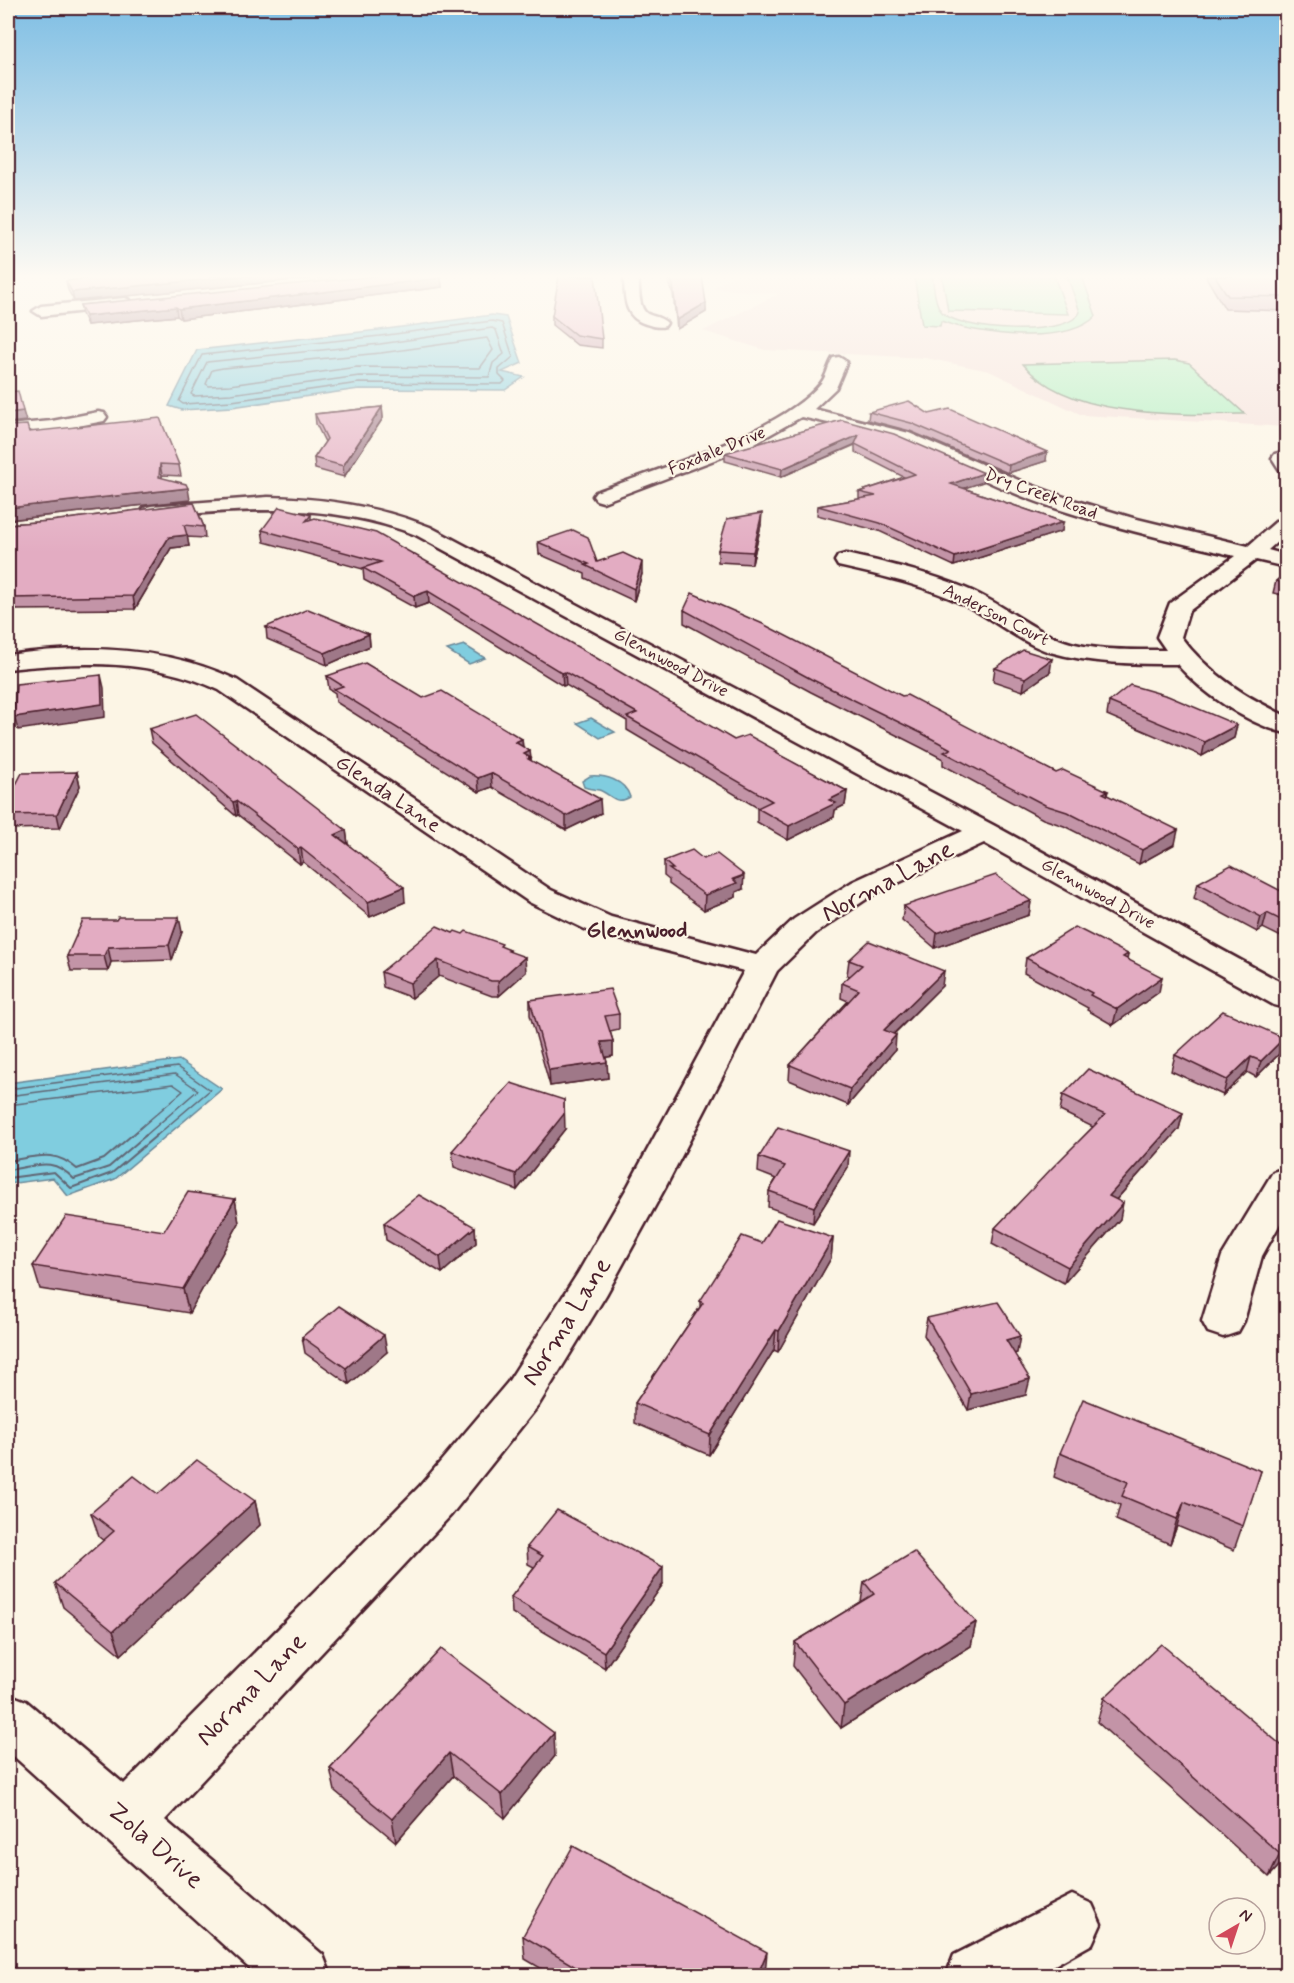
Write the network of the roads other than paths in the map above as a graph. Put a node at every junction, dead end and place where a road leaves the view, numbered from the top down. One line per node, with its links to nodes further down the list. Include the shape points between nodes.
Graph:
1 (839, 369): 2 (street, Foxdale Drive, via 831,386)
2 (801, 412): 5 (street, Foxdale Drive, via 745,441); 8 (street, Dry Creek Road, via 904,438 972,469 1083,510)
3 (98, 417): 4 (street)
4 (8, 430)
5 (603, 496)
6 (124, 515): 14 (street, Glennwood Drive, via 218,504 300,504 385,517 456,548)
7 (1287, 523): 8 (street)
8 (1252, 553): 10 (street, Dry Creek Road); 11 (street, via 1178,608 1169,637)
9 (846, 561): 11 (street, Anderson Court, via 935,583 990,608 1029,634 1057,646 1119,657)
10 (1287, 561)
11 (1182, 657): 13 (street, via 1211,686)
12 (8, 662): 15 (street, Glenda Lane, via 93,656 147,660 190,669 228,684 540,896 600,924)
13 (1287, 725)
14 (986, 832): 15 (street, Norma Lane, via 863,888 805,926); 16 (street, Glennwood Drive)
15 (764, 966): 20 (street, Norma Lane, via 592,1284 523,1394 435,1501)
16 (1287, 998)
17 (1287, 1181): 18 (street, via 1242,1256)
18 (1223, 1322)
19 (8, 1718): 20 (street, Zola Drive)
20 (126, 1821): 22 (street, Zola Drive)
21 (1072, 1924): 23 (street)
22 (302, 1976)
23 (975, 1976)

